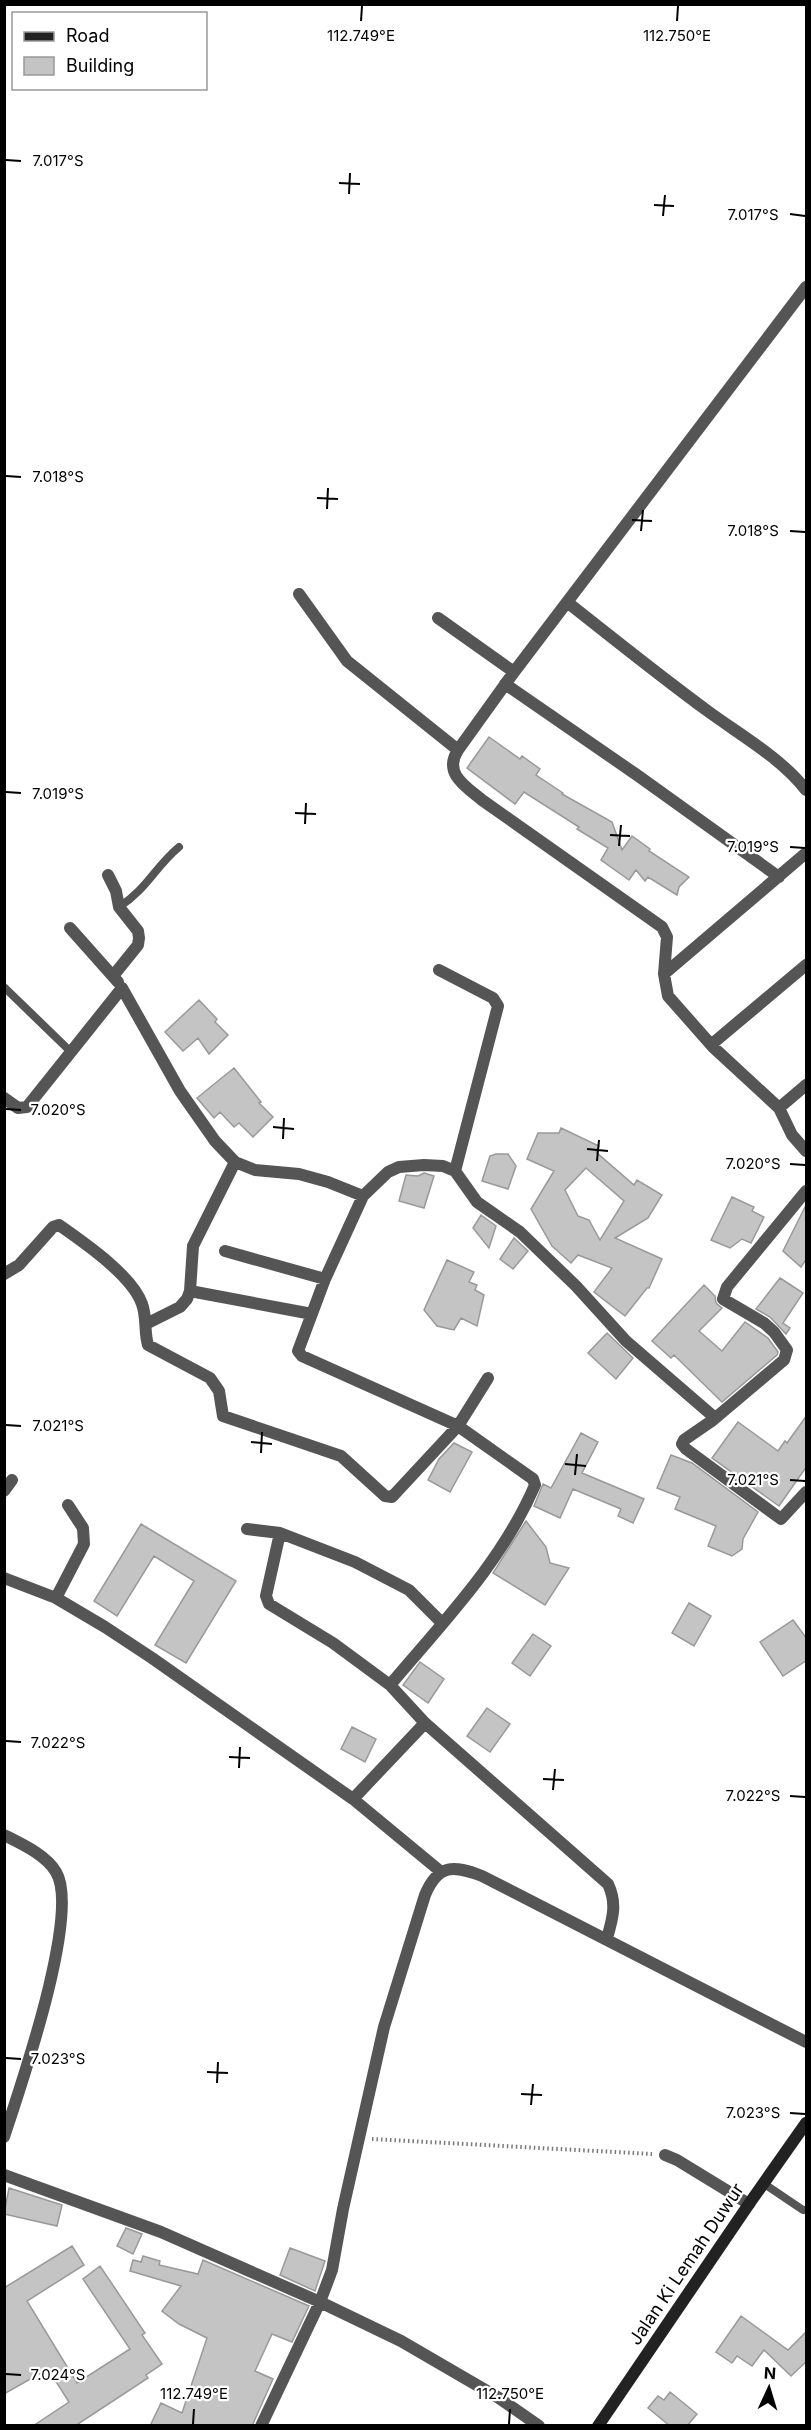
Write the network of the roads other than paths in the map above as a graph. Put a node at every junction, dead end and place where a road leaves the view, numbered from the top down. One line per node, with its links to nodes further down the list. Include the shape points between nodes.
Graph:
1 (807, 287): 3 (street)
2 (299, 594): 7 (street, via 347,661)
3 (567, 602): 5 (street); 8 (street, via 749,740)
4 (438, 618): 5 (street)
5 (514, 672): 6 (street)
6 (505, 684): 7 (street); 12 (street)
7 (458, 750): 17 (street, via 452,767 457,780 662,927 667,937)
8 (807, 790)
9 (178, 847): 13 (lane, via 141,891)
10 (807, 853): 12 (street)
11 (108, 875): 13 (street)
12 (778, 877): 17 (street)
13 (119, 907): 18 (street, via 139,938 138,945)
14 (70, 928): 18 (street)
15 (807, 965): 21 (street)
16 (439, 970): 28 (street, via 493,998 498,1006)
17 (664, 974): 21 (street, via 668,996)
18 (113, 976): 20 (street)
19 (4, 987): 22 (lane)
20 (122, 988): 22 (street); 27 (street, via 180,1091)
21 (712, 1044): 25 (street)
22 (71, 1052): 24 (street, via 27,1107 18,1108)
23 (807, 1085): 25 (street)
24 (4, 1098)
25 (779, 1108): 26 (street, via 792,1135)
26 (807, 1151)
27 (235, 1162): 30 (street, via 255,1170 318,1179); 34 (street, via 193,1246)
28 (454, 1171): 30 (street, via 443,1166 399,1167 388,1172); 38 (street, via 477,1202 520,1232 626,1341)
29 (805, 1192): 38 (street, via 728,1287 723,1299 764,1323 787,1350 784,1360)
30 (363, 1196): 33 (street)
31 (225, 1251): 33 (street)
32 (4, 1274): 36 (street, via 20,1265 59,1225 128,1282 142,1303)
33 (325, 1279): 35 (street)
34 (190, 1291): 35 (street); 36 (street, via 180,1307)
35 (312, 1314): 39 (street, via 298,1348 299,1355)
36 (146, 1324): 39 (street, via 148,1345 216,1384 224,1416 341,1456 385,1496 392,1497)
37 (488, 1378): 39 (street)
38 (714, 1417): 40 (street, via 684,1440 686,1449 781,1519)
39 (458, 1426): 46 (street, via 533,1479 535,1485 496,1556)
40 (807, 1492)
41 (68, 1505): 45 (street, via 82,1528 84,1544)
42 (247, 1528): 43 (street)
43 (280, 1533): 46 (street, via 355,1562 409,1590); 47 (street, via 267,1601)
44 (4, 1578): 45 (street)
45 (56, 1598): 49 (street, via 142,1652)
46 (442, 1623): 47 (street)
47 (390, 1685): 48 (street)
48 (425, 1723): 49 (street); 52 (street, via 608,1884 615,1902)
49 (353, 1798): 51 (street)
50 (4, 1835): 55 (street, via 45,1860 56,1872 62,1904 43,2015)
51 (440, 1871): 52 (street, via 468,1870); 61 (street, via 432,1878 425,1895 384,2026 335,2256)
52 (607, 1938): 53 (street)
53 (807, 2042)
54 (807, 2123): 58 (main road, Jalan Ki Lemah Duwur)
55 (4, 2137)
56 (664, 2155): 59 (street)
57 (4, 2175): 61 (street, via 161,2232)
58 (763, 2183): 59 (main road, Jalan Ki Lemah Duwur); 60 (lane)
59 (749, 2204): 64 (main road, Jalan Ki Lemah Duwur)
60 (807, 2210)
61 (320, 2302): 62 (street); 63 (street, via 401,2341)
62 (261, 2426)
63 (539, 2426)
64 (598, 2426)

